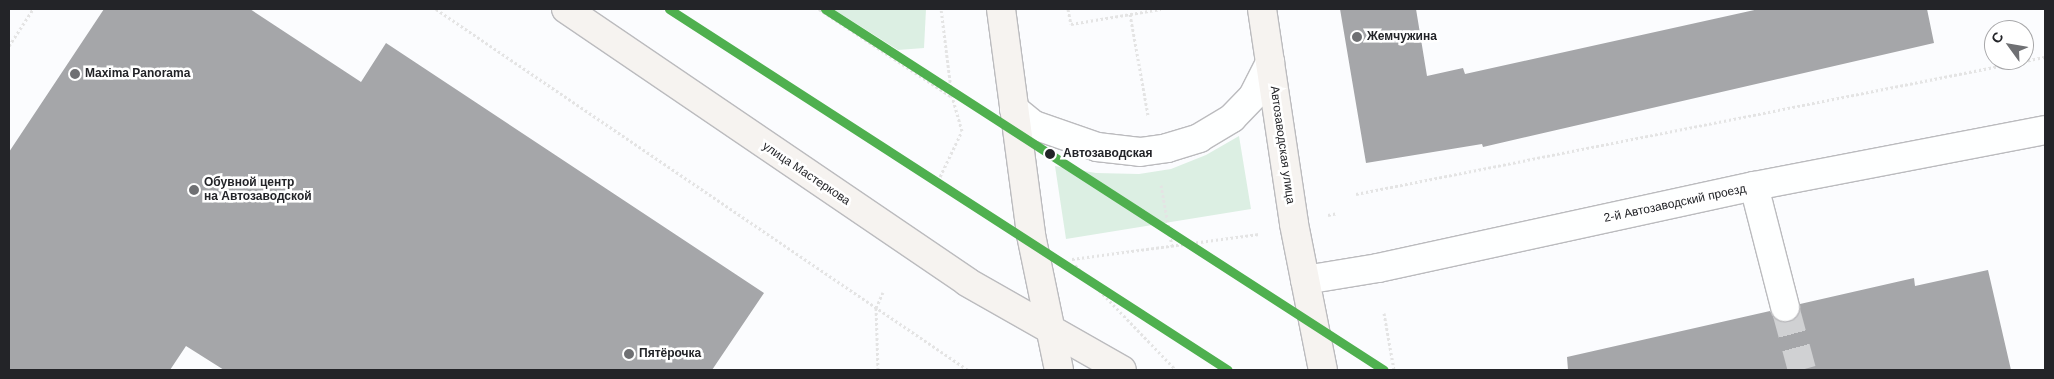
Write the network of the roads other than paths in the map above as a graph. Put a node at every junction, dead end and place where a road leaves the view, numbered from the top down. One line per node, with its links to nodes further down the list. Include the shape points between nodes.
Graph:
1 (566, 9): 10 (main road, улица Мастеркова, via 907,243)
2 (1001, 9): 5 (main road)
3 (1262, 9): 4 (main road, Автозаводская улица)
4 (1270, 62): 5 (street, via 1253,96 1232,118 1199,138 1167,148 1140,152 1097,147 1034,125); 8 (main road, Автозаводская улица)
5 (1014, 109): 10 (main road, via 1031,235)
6 (2045, 130): 7 (street, 2-й Автозаводский проезд)
7 (1754, 186): 8 (street, 2-й Автозаводский проезд, via 1378,268); 9 (street)
8 (1305, 280): 13 (main road, Автозаводская улица)
9 (1785, 307)
10 (1050, 332): 11 (main road); 12 (main road, улица Мастеркова)
11 (1058, 370)
12 (1122, 370)
13 (1323, 370)

